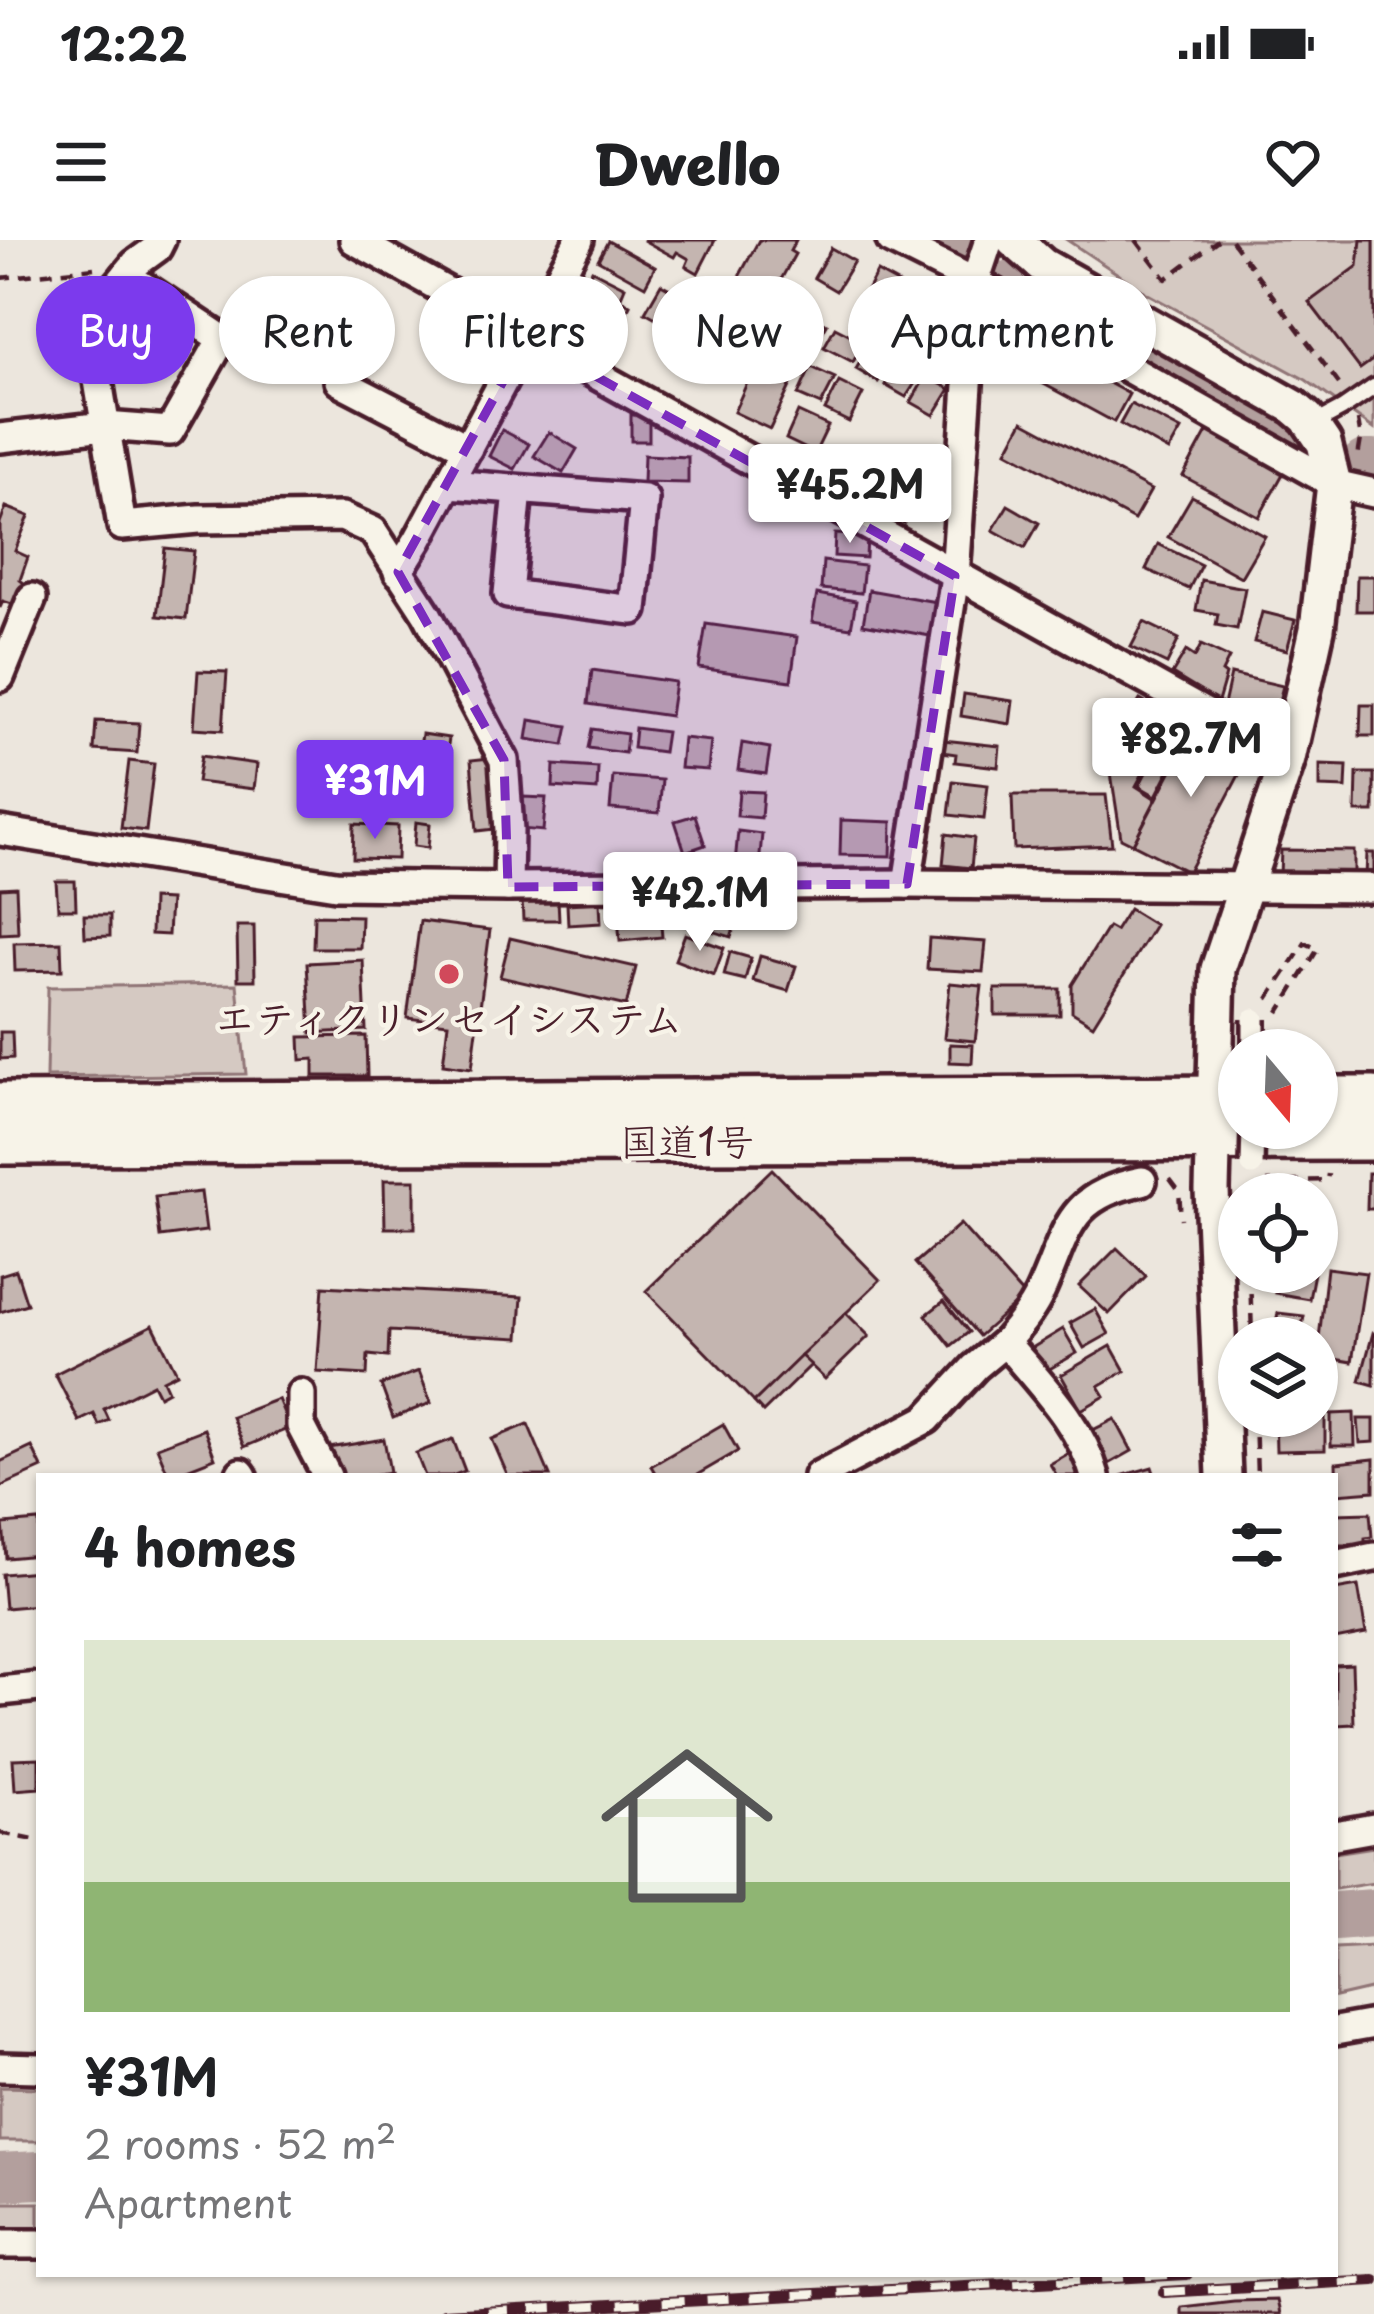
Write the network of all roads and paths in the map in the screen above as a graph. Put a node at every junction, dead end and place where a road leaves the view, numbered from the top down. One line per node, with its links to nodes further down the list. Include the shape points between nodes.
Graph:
1 (161, 240): 10 (street)
2 (354, 240): 14 (street)
3 (579, 240): 11 (street)
4 (891, 240): 12 (street)
5 (989, 240): 13 (street)
6 (1015, 240): 23 (street, via 1042,265 1287,402)
7 (1136, 240): 8 (path, via 1166,279)
8 (1218, 240)
9 (1231, 240): 17 (path)
10 (131, 270): 15 (path); 24 (street, via 101,305 92,344); 24 (street, via 222,339 170,431)
11 (560, 276)
12 (965, 276)
13 (977, 276)
14 (419, 277)
15 (0, 278)
16 (1156, 383): 28 (street)
17 (1339, 383)
18 (345, 384): 26 (street)
19 (502, 384): 26 (street)
20 (610, 384): 32 (street)
21 (968, 384): 32 (street)
22 (1374, 387): 23 (lane)
23 (1312, 425): 28 (street)
24 (105, 426): 25 (street); 31 (street, via 122,526 342,517 374,531)
25 (0, 438)
26 (468, 448): 27 (street)
27 (448, 484): 29 (street); 31 (street)
28 (1334, 484): 30 (street); 35 (street, via 1317,628)
29 (518, 490): 29 (street, via 644,499 634,610 508,594)
30 (1374, 493)
31 (398, 572): 38 (street, via 504,760)
32 (955, 576): 35 (street); 37 (street)
33 (32, 598): 34 (street)
34 (0, 677)
35 (1288, 758): 39 (street)
36 (0, 831): 38 (street, via 336,885)
37 (907, 884): 38 (street); 39 (street)
38 (508, 887)
39 (1245, 887): 40 (street); 43 (street, via 1218,969)
40 (1374, 888)
41 (1278, 1012): 42 (path, via 1318,950 1305,943)
42 (1254, 1018): 44 (street, bridge)
43 (1222, 1029)
44 (1254, 1029)
45 (1338, 1100): 46 (highway)
46 (1374, 1100)
47 (0, 1106): 48 (highway, 国道1号)
48 (1218, 1116)
49 (1218, 1116): 52 (highway, 国道1号)
50 (1338, 1132): 51 (highway, 国道1号)
51 (1374, 1137)
52 (0, 1141)
53 (1225, 1149): 63 (street, via 1213,1234)
54 (1244, 1149): 55 (street, bridge)
55 (1252, 1165)
56 (1142, 1181): 57 (street, via 1102,1192 1074,1215 1039,1296)
57 (1005, 1342): 61 (street, via 927,1419); 62 (street, via 1058,1405)
58 (301, 1394): 60 (street, via 301,1426)
59 (1256, 1437): 64 (path)
60 (325, 1473)
61 (824, 1473)
62 (1094, 1473)
63 (1224, 1473)
64 (1257, 1473)
65 (1374, 1557): 66 (street)
66 (1338, 1564)
67 (36, 1687): 68 (street)
68 (0, 1691)
69 (1374, 1828): 71 (street)
70 (0, 1833): 72 (path)
71 (1338, 1834)
72 (36, 1840)
73 (1374, 2024): 74 (street)
74 (1338, 2030)
75 (0, 2067): 76 (street)
76 (36, 2068)
77 (0, 2244): 78 (street)
78 (36, 2244)

